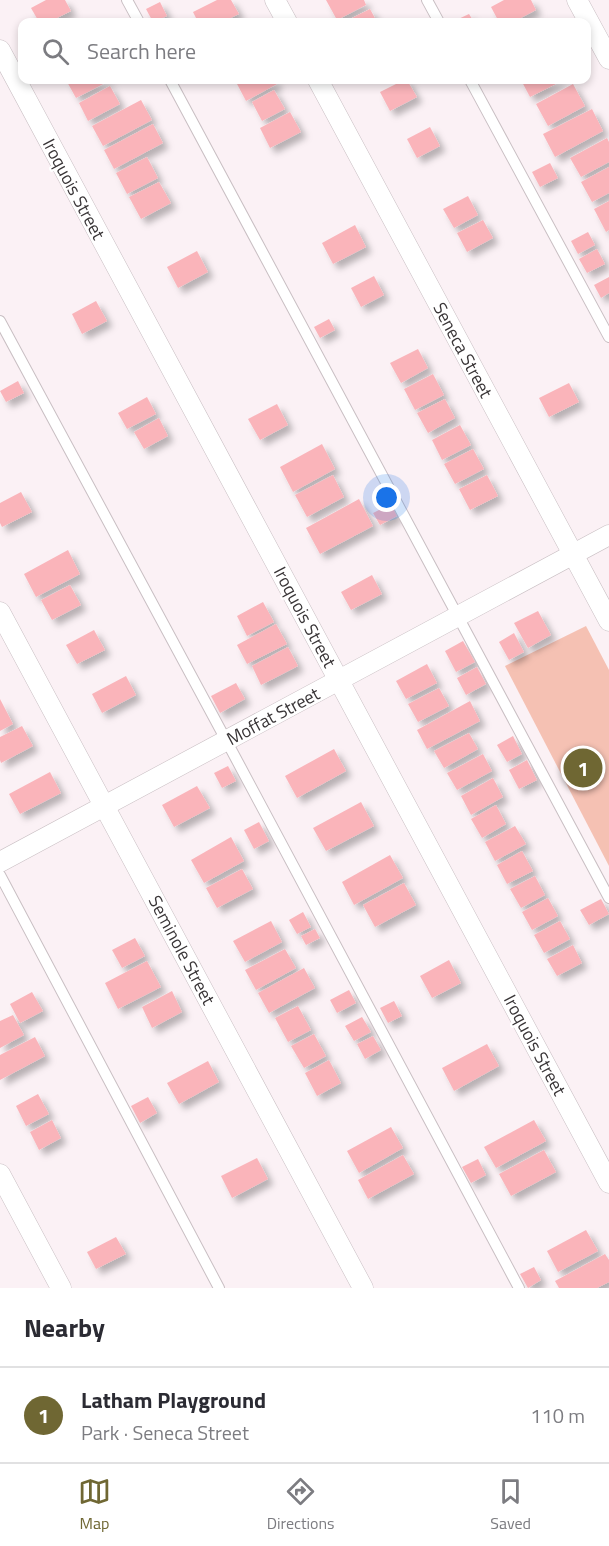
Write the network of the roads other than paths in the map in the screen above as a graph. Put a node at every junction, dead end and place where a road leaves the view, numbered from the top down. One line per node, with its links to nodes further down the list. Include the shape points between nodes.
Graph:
1 (127, 0): 5 (lane)
2 (275, 0): 6 (street)
3 (427, 0): 7 (lane)
4 (577, 0): 8 (street)
5 (137, 18)
6 (285, 18)
7 (437, 18)
8 (587, 18)
9 (591, 26): 11 (street)
10 (0, 50): 12 (street, Iroquois Street)
11 (609, 59)
12 (18, 83)
13 (18, 84): 24 (street, Iroquois Street)
14 (172, 84): 22 (lane)
15 (320, 84): 20 (street, Seneca Street)
16 (472, 84): 18 (lane)
17 (0, 321): 25 (lane)
18 (609, 337)
19 (609, 536): 20 (street, Moffat Street)
20 (573, 555): 22 (street, Moffat Street); 23 (street, Seneca Street)
21 (0, 612): 26 (street, Seminole Street)
22 (458, 616): 24 (street, Moffat Street); 29 (lane)
23 (609, 621)
24 (339, 680): 25 (street, Moffat Street); 31 (street, Iroquois Street)
25 (226, 740): 26 (street, Moffat Street); 35 (lane)
26 (104, 806): 27 (street, Moffat Street); 34 (street, Seminole Street)
27 (0, 862)
28 (0, 875): 33 (lane)
29 (609, 898)
30 (0, 1174): 32 (street)
31 (609, 1183)
32 (62, 1288)
33 (219, 1288)
34 (363, 1288)
35 (519, 1288)

